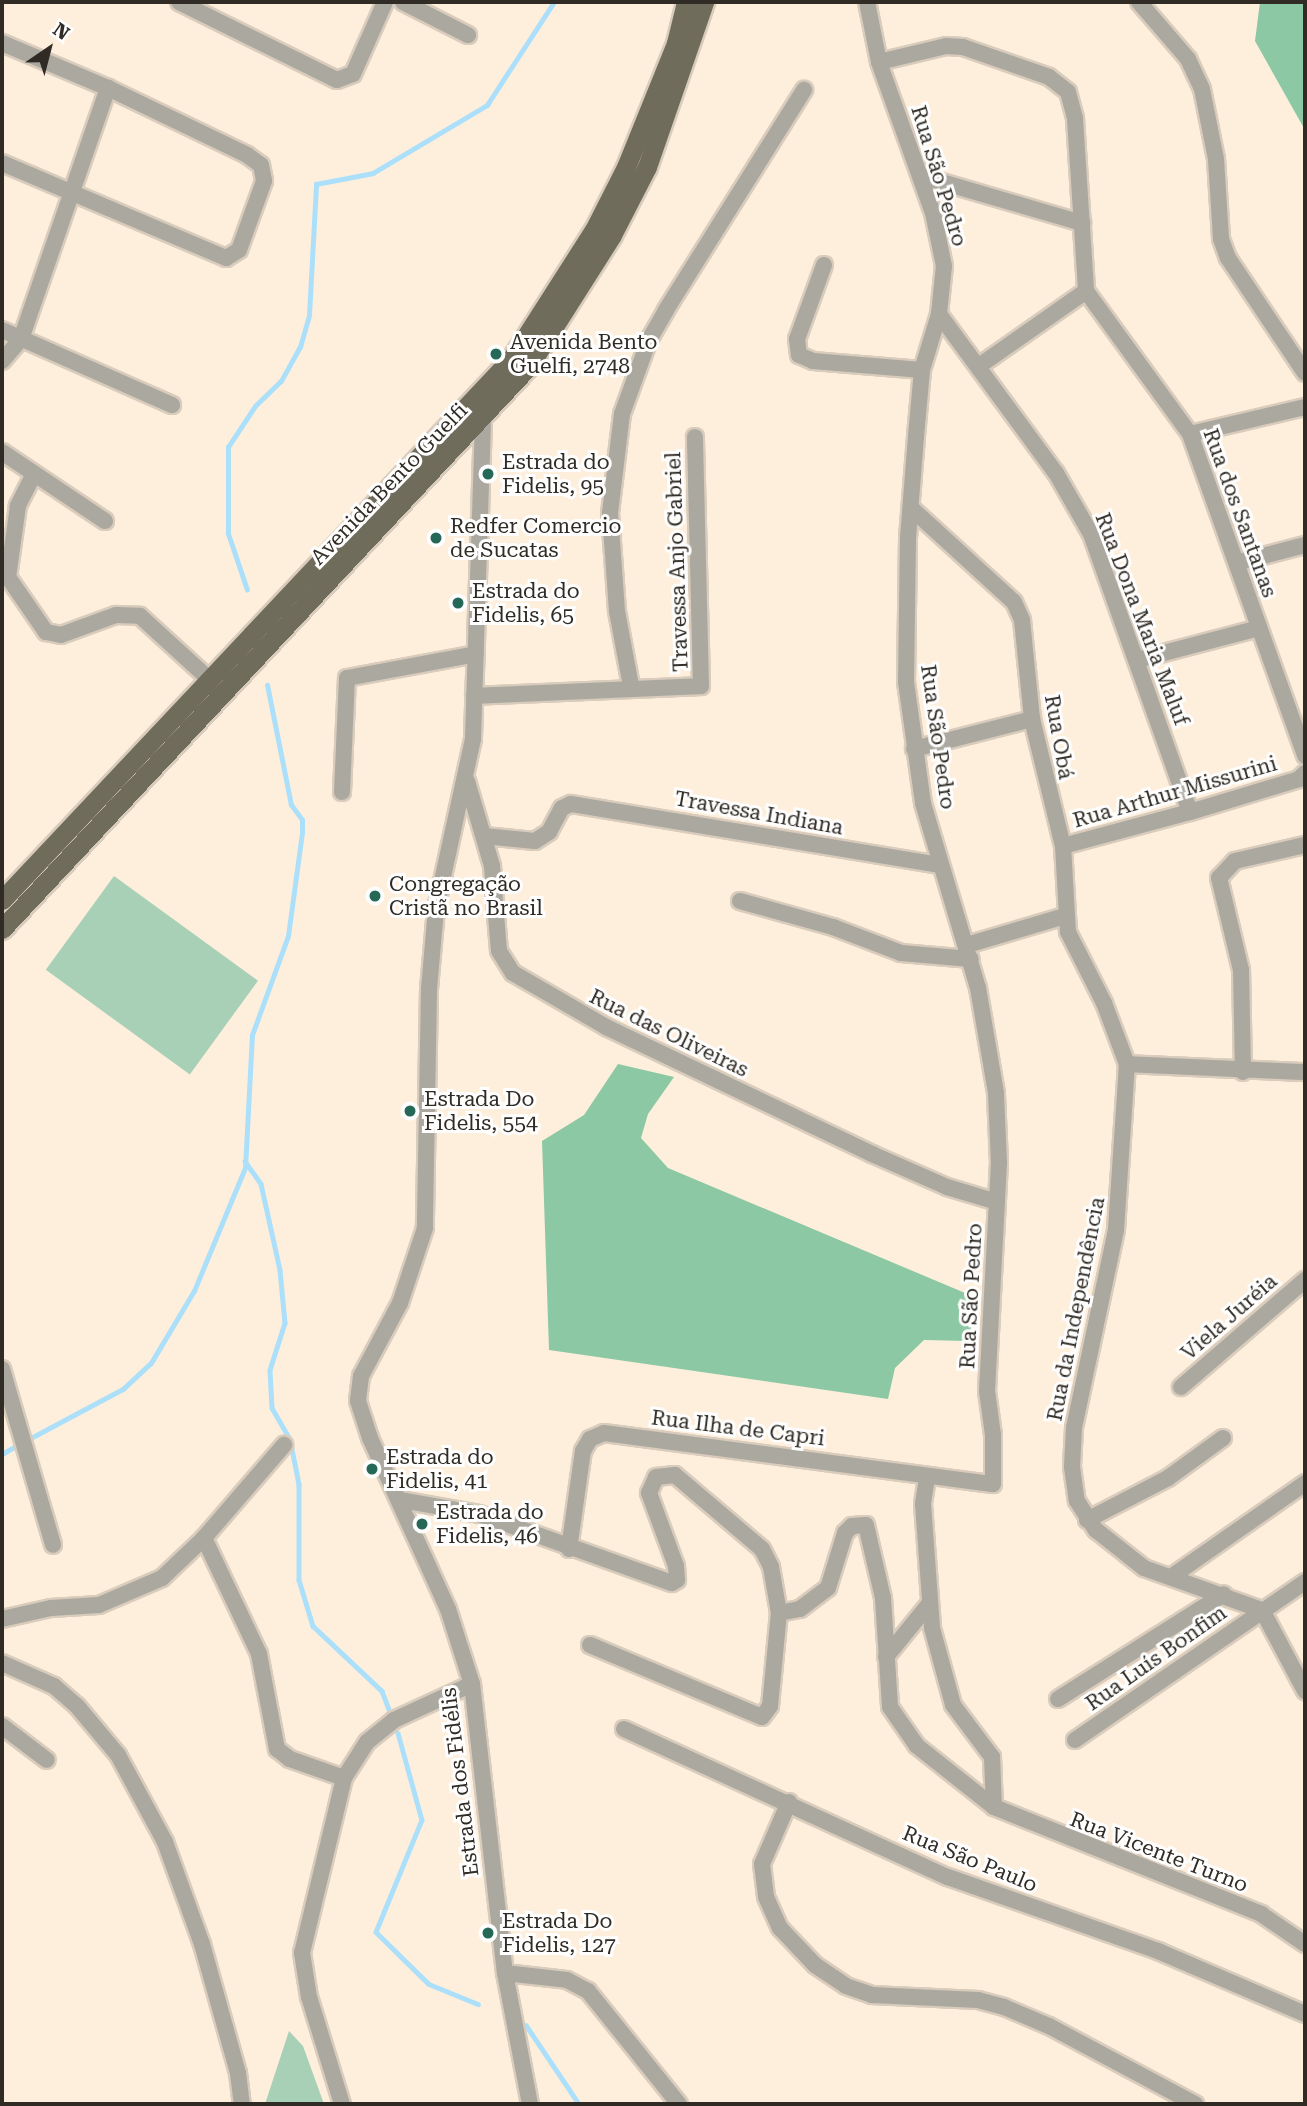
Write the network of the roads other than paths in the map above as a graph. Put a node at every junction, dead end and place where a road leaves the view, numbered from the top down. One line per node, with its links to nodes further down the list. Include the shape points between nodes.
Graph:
1 (179, 2): 2 (street, via 337,80 353,74)
2 (385, 2)
3 (403, 2): 8 (street)
4 (686, 2): 28 (main road, Avenida Bento Guelfi, via 650,107 594,230)
5 (704, 2): 28 (main road, Avenida Bento Guelfi, via 665,122 618,224 564,316)
6 (867, 2): 10 (street, Rua São Pedro)
7 (1139, 2): 25 (street, via 1188,59 1202,89 1216,159 1221,239 1228,258)
8 (468, 35)
9 (2, 43): 11 (street)
10 (879, 62): 14 (street, Rua São Pedro); 16 (street, via 946,46 962,47 1061,85 1076,119)
11 (108, 88): 15 (street); 15 (street, via 261,165 264,181 239,250 226,258)
12 (804, 90): 43 (street, via 666,310 622,414 610,513 617,611)
13 (2, 163): 15 (street)
14 (921, 176): 16 (street); 19 (street, Rua São Pedro, via 944,266)
15 (69, 191): 21 (street)
16 (1082, 223): 18 (street)
17 (824, 265): 24 (street, via 797,339 799,355 813,361)
18 (1086, 291): 23 (street); 29 (street, Rua dos Santanas)
19 (939, 314): 23 (street, Rua Dona Maria Maluf); 24 (street, Rua São Pedro)
20 (2, 330): 21 (street)
21 (21, 339): 22 (street); 26 (street)
22 (2, 361)
23 (979, 366): 41 (street, Rua Dona Maria Maluf, via 1079,511)
24 (922, 370): 33 (street, Rua São Pedro)
25 (1305, 373)
26 (172, 405)
27 (1305, 407): 29 (street)
28 (476, 413): 38 (main road, Avenida Bento Guelfi); 40 (street, Estrada dos Fidélis)
29 (1190, 434): 37 (street, Rua dos Santanas)
30 (695, 438): 43 (street, Travessa Anjo Gabriel, via 701,686)
31 (2, 452): 32 (street)
32 (34, 474): 34 (street); 35 (street)
33 (911, 508): 45 (street, Rua Obá, via 1014,602 1023,620); 46 (street, Rua São Pedro, via 906,682)
34 (105, 522)
35 (6, 545): 42 (street, via 8,577 46,632 61,635 116,615 139,617)
36 (1305, 545): 37 (street)
37 (1240, 562): 39 (street, Rua dos Santanas)
38 (289, 607): 42 (main road, Avenida Bento Guelfi); 59 (main road, Avenida Bento Guelfi, via 250,663)
39 (1259, 628): 41 (street); 47 (street, Rua dos Santanas)
40 (476, 654): 44 (street, Estrada dos Fidélis); 50 (street, via 347,678)
41 (1138, 660): 51 (street, Rua Dona Maria Maluf)
42 (208, 679): 56 (main road, Avenida Bento Guelfi)
43 (631, 686): 44 (street)
44 (474, 696): 49 (street, Estrada dos Fidélis)
45 (1032, 719): 46 (street); 54 (street, Rua Obá)
46 (914, 749): 55 (street, Rua São Pedro)
47 (1305, 756)
48 (1302, 776): 51 (street, Rua Arthur Missurini)
49 (467, 781): 52 (street, Rua das Oliveiras); 73 (street, Estrada dos Fidélis, via 443,862 436,909 429,989 425,1228 400,1303 358,1388 364,1424)
50 (342, 793)
51 (1190, 811): 54 (street, Rua Arthur Missurini)
52 (484, 836): 55 (street, Travessa Indiana, via 524,841 543,838 562,808 570,804); 64 (street, Rua das Oliveiras, via 499,951 503,963 529,986 881,1159)
53 (1305, 845): 62 (street, via 1235,861 1219,878 1241,970)
54 (1063, 846): 58 (street, Rua Obá)
55 (940, 865): 60 (street, Rua São Pedro)
56 (2, 900)
57 (740, 901): 60 (street, via 833,927 901,953)
58 (1065, 916): 60 (street); 61 (street, Rua da Independência)
59 (2, 929)
60 (969, 952): 64 (street, Rua São Pedro, via 996,1093)
61 (1127, 1064): 62 (street); 74 (street, Rua da Independência, via 1116,1230 1074,1428 1072,1467 1077,1501)
62 (1243, 1072): 63 (street)
63 (1305, 1072)
64 (996, 1202): 72 (street, Rua São Pedro, via 987,1391)
65 (1305, 1280): 67 (street, Viela Juréia, via 1261,1313)
66 (2, 1369): 76 (street)
67 (1181, 1387)
68 (1223, 1438): 74 (street, via 1168,1478)
69 (284, 1445): 75 (street)
70 (927, 1478): 72 (street, Rua Ilha de Capri); 77 (street, Rua Ilha de Capri, via 753,1450 596,1434 583,1451); 81 (street, via 923,1504)
71 (1305, 1483): 78 (street)
72 (993, 1484)
73 (401, 1500): 77 (street, via 479,1514); 88 (street, Estrada dos Fidélis, via 449,1609)
74 (1087, 1520): 78 (street, Rua da Independência, via 1115,1548 1144,1567)
75 (204, 1538): 84 (street, via 162,1578 117,1600); 95 (street, via 259,1654 277,1749 290,1759)
76 (53, 1545)
77 (569, 1549): 83 (street, via 675,1583 676,1566 649,1493 656,1477 675,1475 733,1520 761,1549 771,1567)
78 (1171, 1577): 80 (street, Rua da Independência)
79 (1305, 1583): 82 (street, Rua Luís Bonfim)
80 (1224, 1594): 82 (street, Rua da Independência); 90 (street)
81 (929, 1604): 86 (street); 97 (street, via 953,1705 992,1758)
82 (1262, 1610): 89 (street); 93 (street, Rua Luís Bonfim)
83 (779, 1613): 85 (street, via 770,1706 762,1717); 86 (street, Rua Vicente Turno, via 800,1609 828,1588 845,1533 852,1526 866,1525 883,1598)
84 (2, 1619)
85 (590, 1645)
86 (886, 1657): 97 (street, Rua Vicente Turno, via 885,1683 900,1725 946,1772)
87 (2, 1663): 101 (street, via 54,1686 77,1706 118,1755 142,1799 165,1842 202,1944 238,2073)
88 (472, 1684): 95 (street, via 394,1720 367,1742); 99 (street, Estrada dos Fidélis)
89 (1305, 1691)
90 (1058, 1699)
91 (2, 1726): 94 (street)
92 (624, 1729): 96 (street, Rua São Paulo)
93 (1075, 1740)
94 (47, 1760)
95 (344, 1778): 102 (street, via 302,1953 309,1997)
96 (789, 1802): 100 (street, Rua São Paulo, via 948,1877 1158,1951); 105 (street, via 762,1864 766,1897 780,1928 814,1965 846,1986 872,1995 978,2000 1004,2007)
97 (993, 1807): 98 (street, Rua Vicente Turno, via 1238,1904)
98 (1305, 1944)
99 (505, 1973): 103 (street, Estrada dos Fidélis); 104 (street, via 556,1978 588,1991)
100 (1305, 2014)
101 (242, 2104)
102 (342, 2104)
103 (530, 2104)
104 (679, 2104)
105 (1195, 2104)

